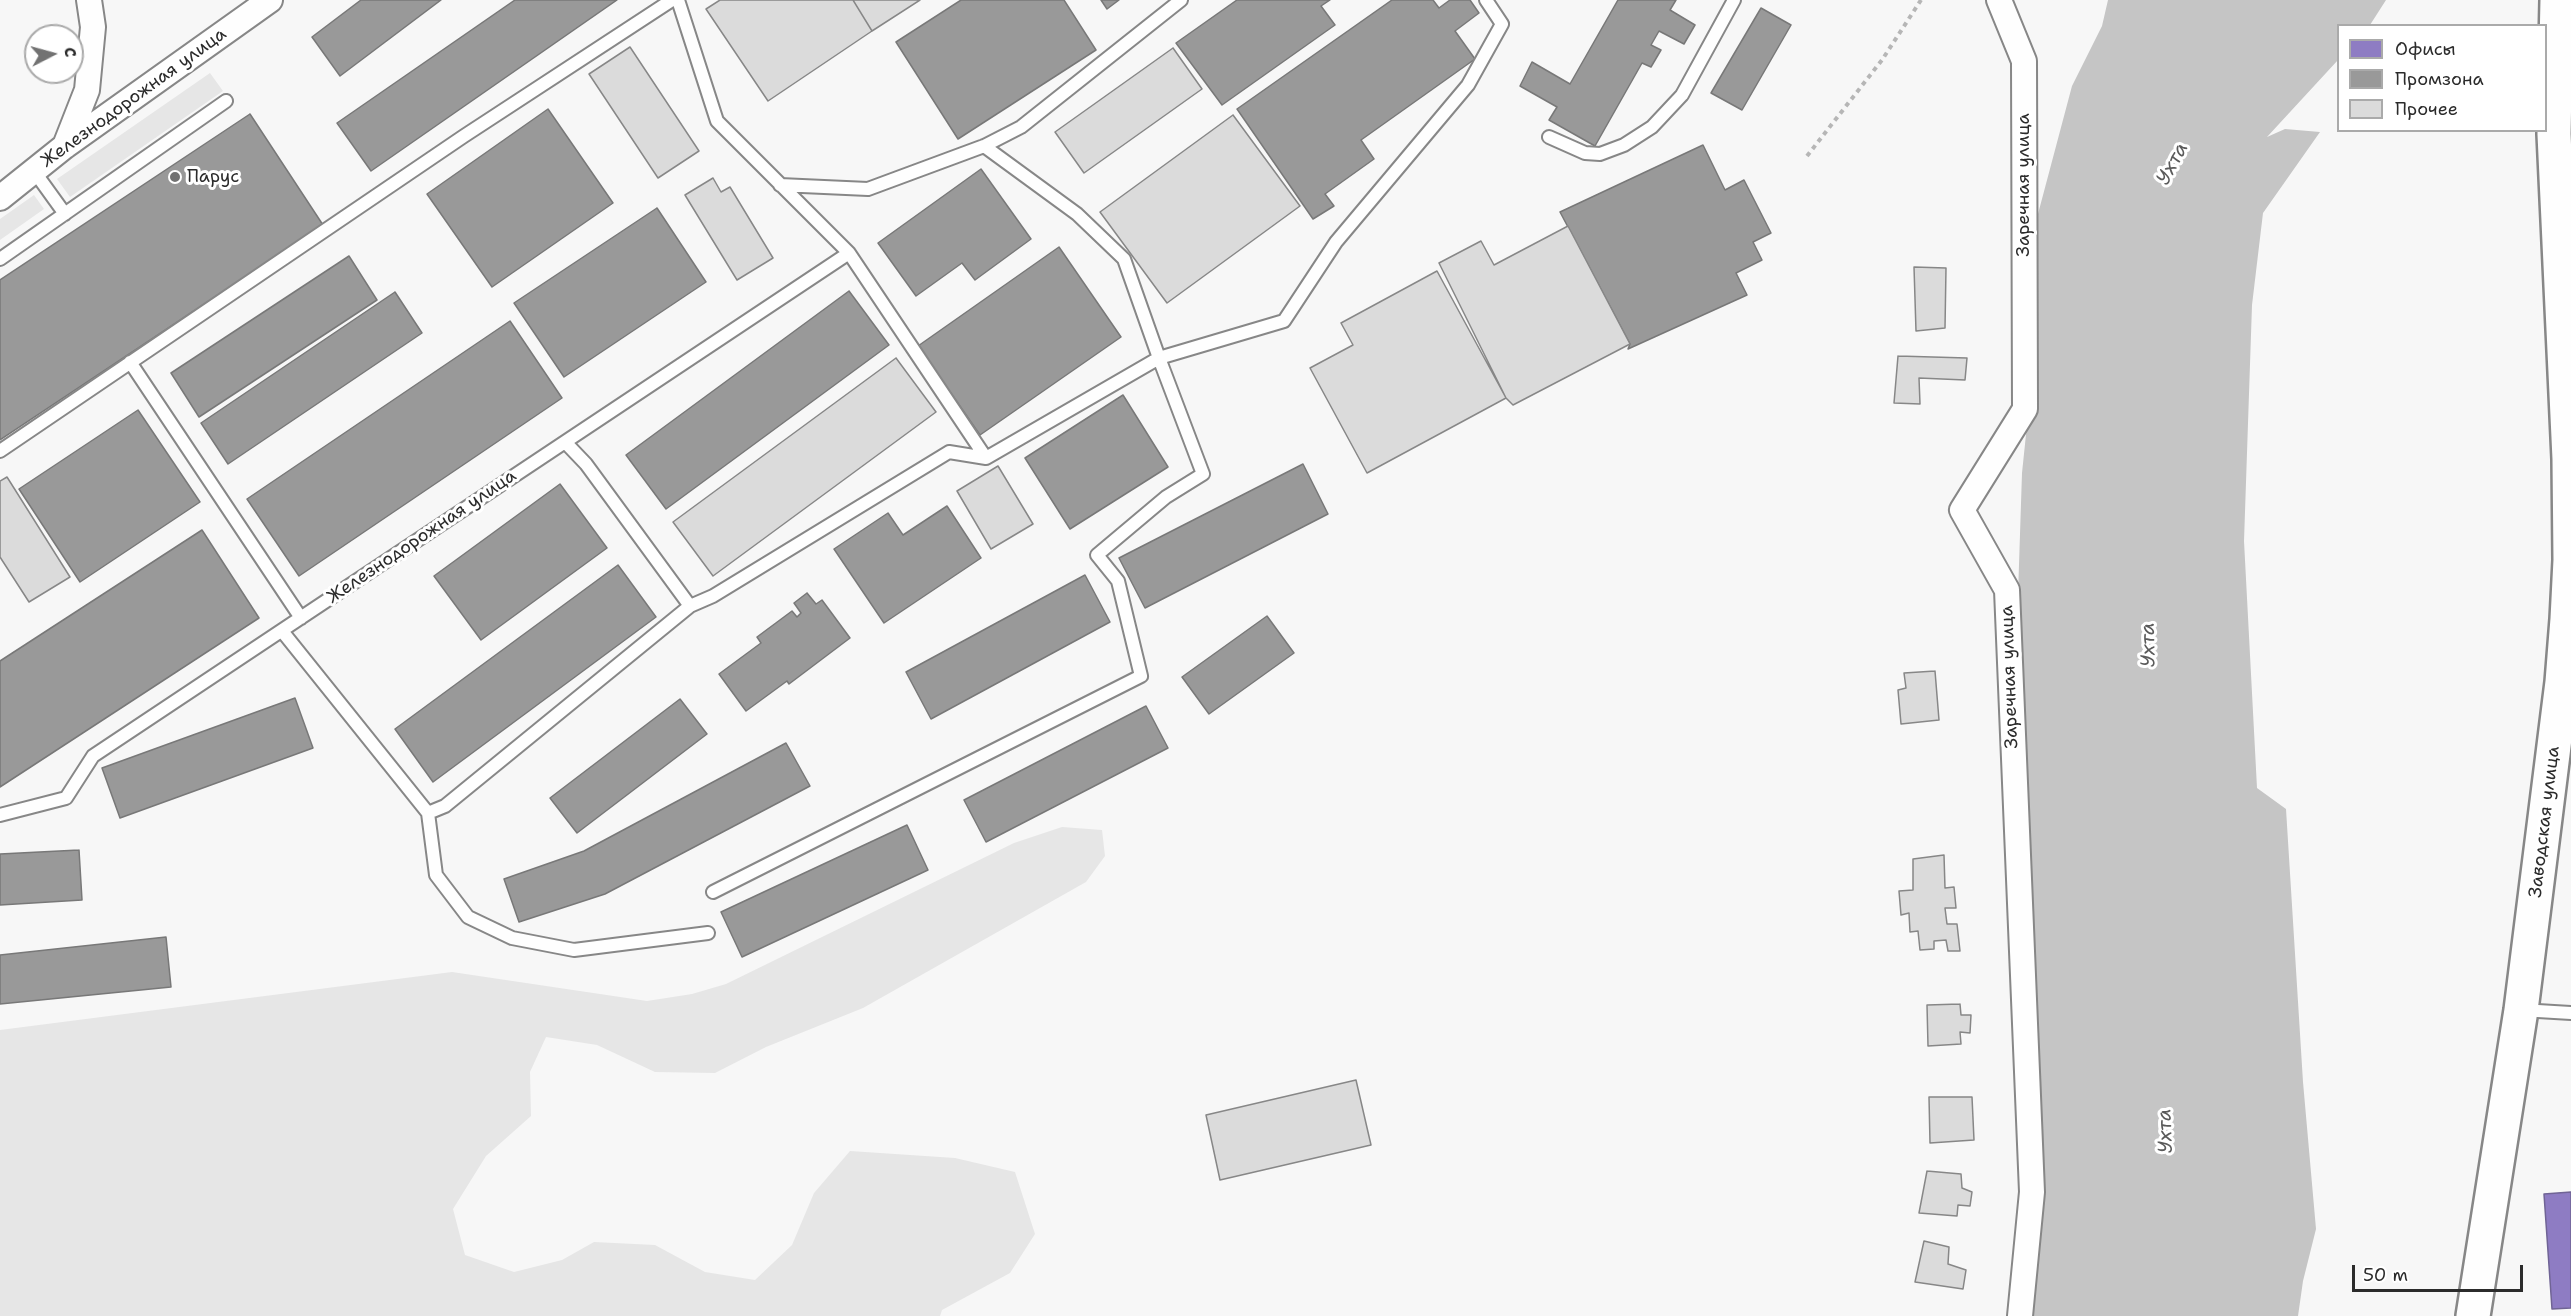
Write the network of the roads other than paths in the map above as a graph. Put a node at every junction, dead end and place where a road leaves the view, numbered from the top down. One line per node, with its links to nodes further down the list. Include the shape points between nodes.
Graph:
1 (89, 0): 12 (street, via 93,27 87,90)
2 (270, 0): 12 (street, Железнодорожная улица)
3 (672, 0): 22 (lane)
4 (678, 0): 15 (lane, via 717,121)
5 (1182, 0): 13 (lane, via 1021,127)
6 (1485, 0): 21 (lane, via 1502,24 1468,85 1336,242 1284,321)
7 (1734, 0): 11 (lane, via 1682,95 1652,127 1624,145 1600,154 1585,153)
8 (1999, 0): 35 (street, Заречная улица, via 2024,61 2025,409 1962,510 2007,590 2032,1192)
9 (2557, 0): 20 (street, Заводская улица, via 2554,134)
10 (226, 101): 17 (lane)
11 (1549, 137)
12 (65, 146): 14 (street, Железнодорожная улица)
13 (984, 146): 15 (lane, via 868,189); 21 (lane, via 1077,214 1124,258)
14 (34, 171): 16 (street, Железнодорожная улица); 17 (lane)
15 (780, 184): 18 (lane)
16 (0, 198)
17 (65, 214): 19 (lane)
18 (849, 253): 23 (lane, Железнодорожная улица); 25 (lane)
19 (0, 259)
20 (2566, 320): 33 (street, Заводская улица, via 2570,560 2567,620)
21 (1159, 357): 25 (lane); 31 (lane, via 1203,474 1166,497 1097,555 1118,581 1141,676)
22 (130, 362): 24 (lane); 27 (lane)
23 (565, 442): 26 (lane, via 586,464); 27 (lane, Железнодорожная улица)
24 (0, 450)
25 (986, 458): 26 (lane, via 949,452 713,596)
26 (690, 606): 29 (lane, via 445,806)
27 (301, 618): 28 (lane, Железнодорожная улица)
28 (282, 631): 29 (lane); 30 (lane, Железнодорожная улица, via 93,756 66,798)
29 (428, 813): 32 (lane, via 436,875 468,917 512,938 574,950)
30 (0, 815)
31 (713, 892)
32 (708, 933)
33 (2521, 1010): 34 (lane); 36 (street, Заводская улица)
34 (2571, 1012)
35 (2020, 1316)
36 (2473, 1316)

